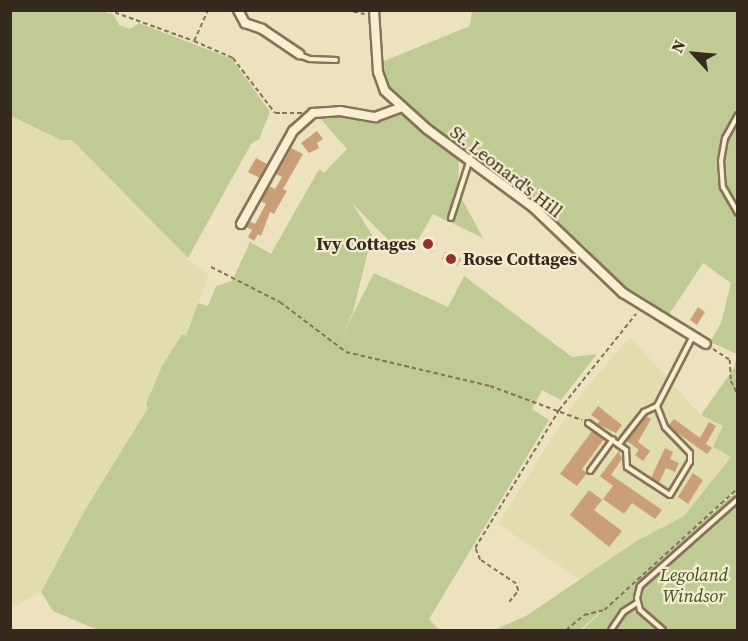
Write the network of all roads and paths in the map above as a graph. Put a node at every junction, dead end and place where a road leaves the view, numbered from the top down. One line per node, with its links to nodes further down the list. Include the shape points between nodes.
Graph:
1 (108, 10): 5 (path)
2 (208, 10): 7 (path)
3 (238, 10): 8 (street, via 245,23 262,29)
4 (346, 10): 6 (path)
5 (116, 12): 7 (path)
6 (374, 12): 10 (street, St. Leonard's Hill, via 378,72 385,92)
7 (194, 41): 11 (path, via 233,58 275,113)
8 (299, 54): 9 (lane, via 310,60)
9 (336, 60)
10 (402, 107): 11 (street, via 375,117 340,111); 13 (street, St. Leonard's Hill)
11 (313, 113): 16 (street, via 293,131)
12 (738, 116): 14 (lane, via 725,138 721,161 723,187)
13 (470, 159): 15 (lane); 19 (street, St. Leonard's Hill, via 534,208 623,293)
14 (738, 213)
15 (451, 218)
16 (241, 224)
17 (211, 267): 23 (path, via 280,302 346,352 444,373)
18 (636, 314): 23 (path)
19 (693, 336): 20 (street, St. Leonard's Hill); 22 (lane)
20 (706, 344): 21 (path, via 730,360 730,381)
21 (738, 395)
22 (657, 406): 26 (lane, via 644,412); 26 (lane, via 665,427 690,453 690,462 673,491 665,494 627,467 628,453)
23 (560, 410): 24 (path); 30 (path, via 475,548 480,560 516,584 518,591)
24 (588, 423): 25 (lane)
25 (613, 439): 26 (lane); 27 (lane)
26 (620, 444)
27 (590, 471)
28 (738, 488): 32 (path, via 604,610 584,615)
29 (738, 499): 31 (lane, via 643,582)
30 (509, 602)
31 (637, 603): 33 (lane, via 623,612); 34 (lane, via 644,616)
32 (566, 630)
33 (611, 630)
34 (663, 630)

